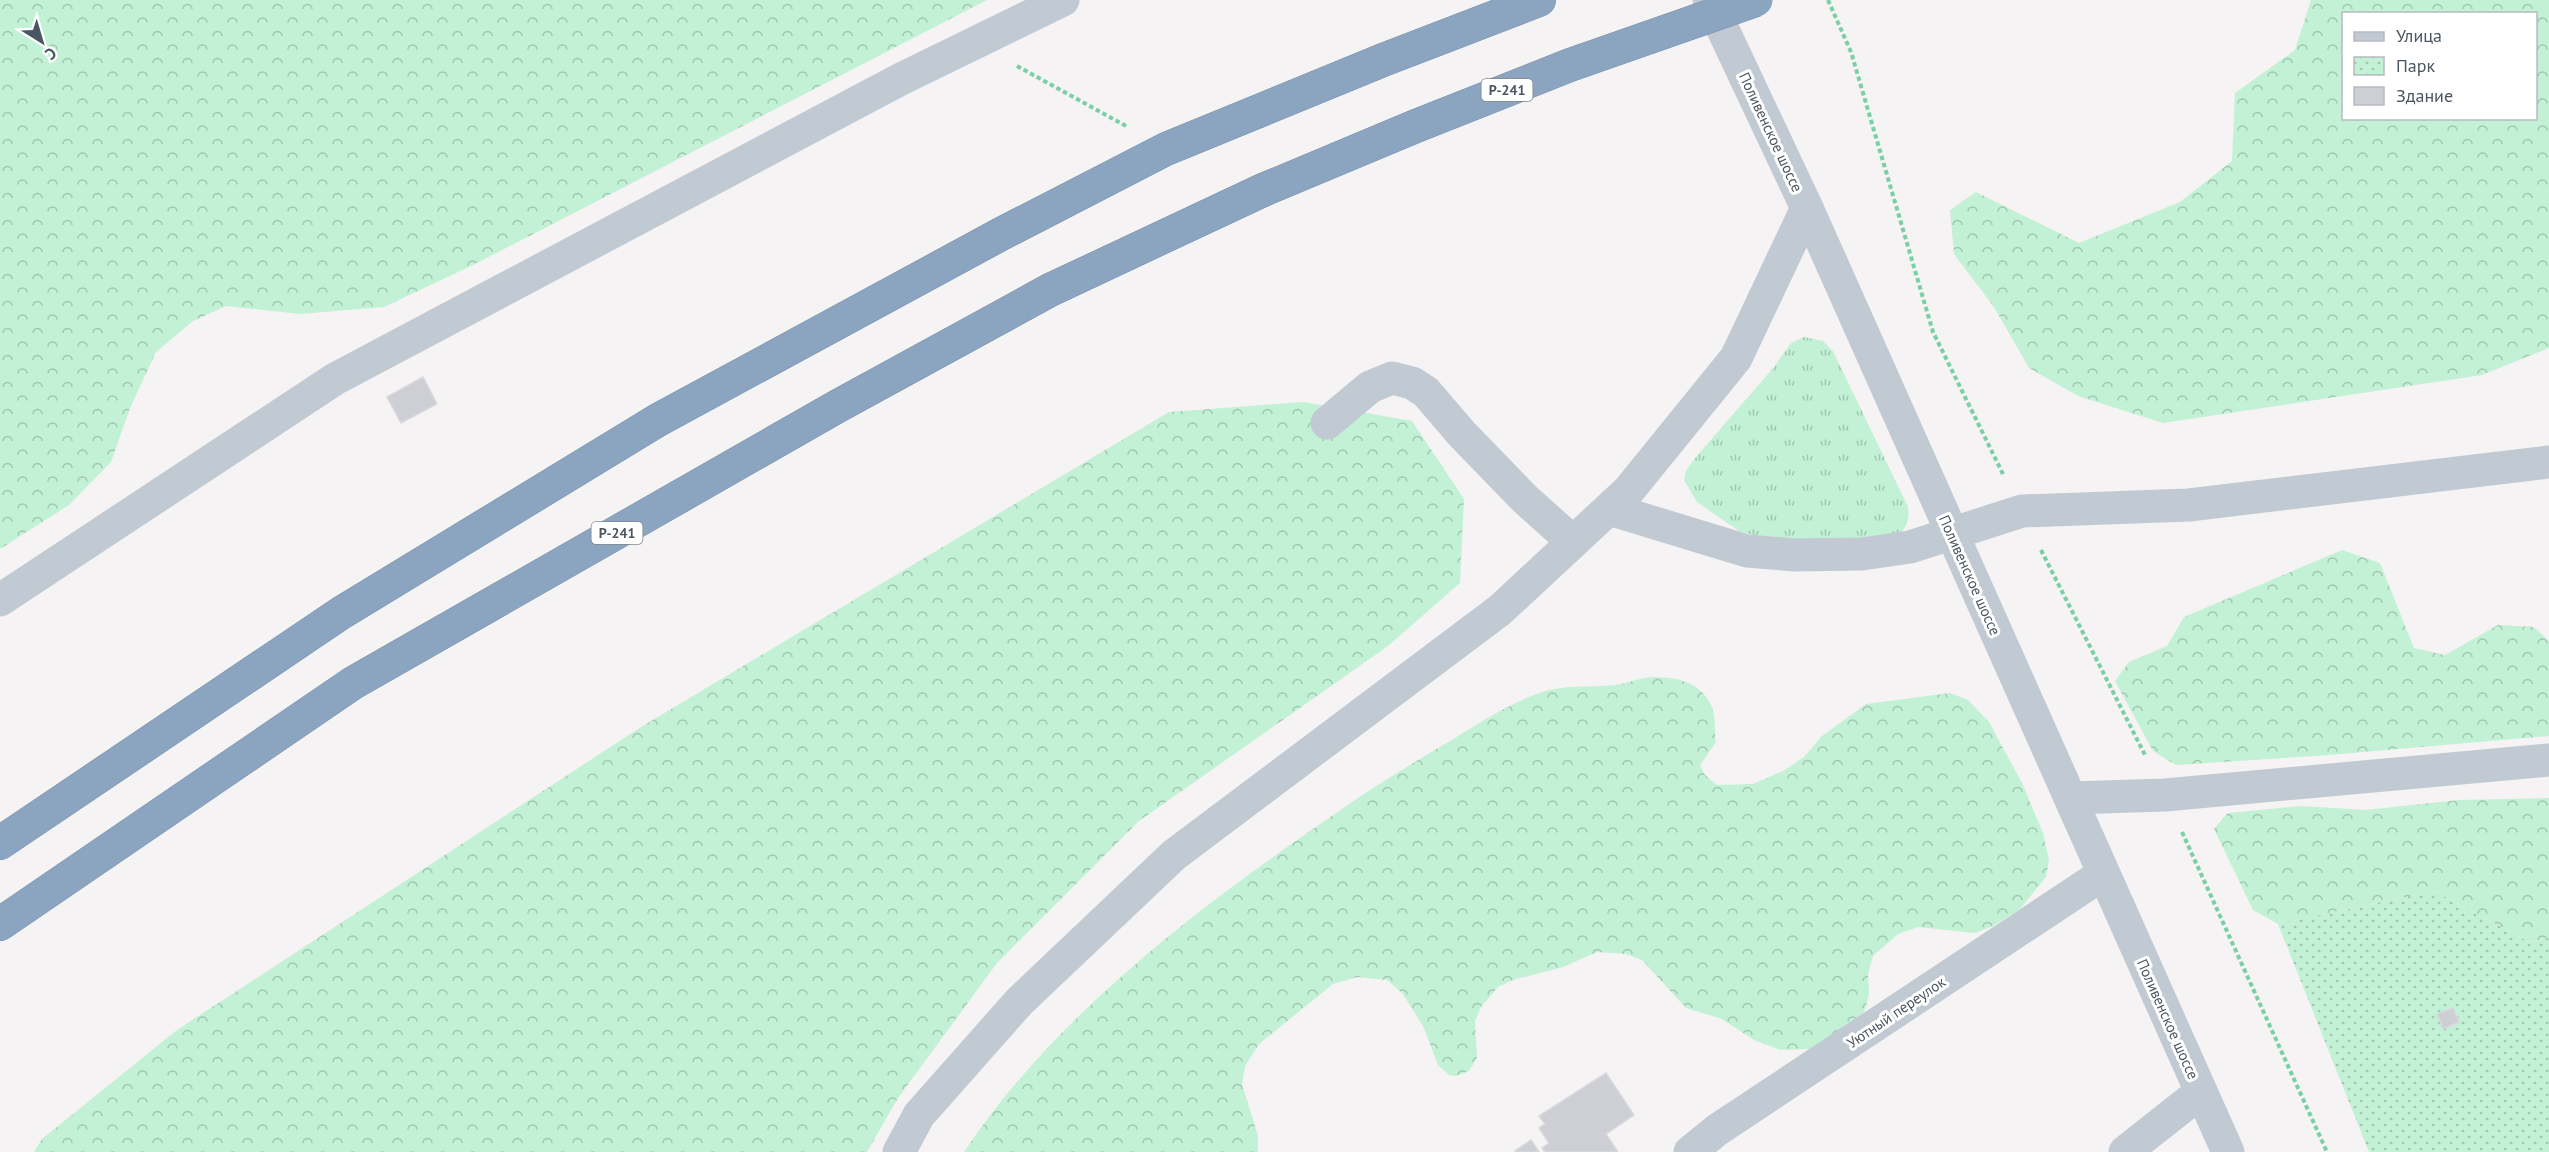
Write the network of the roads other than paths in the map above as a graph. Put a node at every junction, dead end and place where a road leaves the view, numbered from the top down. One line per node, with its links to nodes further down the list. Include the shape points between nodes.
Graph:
1 (1063, 0): 11 (street, via 901,79 335,379)
2 (1539, 0): 14 (highway, via 1166,149 658,420 341,613)
3 (1709, 0): 5 (street, Поливенское шоссе)
4 (1756, 0): 16 (highway, Р-241, bridge, via 1416,126 1263,190 1050,290 838,406 353,683)
5 (1807, 208): 8 (street, via 1736,358 1629,490); 9 (street, Поливенское шоссе)
6 (1327, 423): 10 (street, via 1370,387 1392,378 1412,383 1426,392 1524,498)
7 (2549, 462): 9 (street, via 2189,505 2022,511)
8 (1609, 509): 9 (street, via 1747,551 1795,555 1862,554 1910,547); 10 (street)
9 (1951, 533): 13 (street, Поливенское шоссе)
10 (1573, 542): 18 (street, via 1500,610 1174,855 1019,1002 919,1115)
11 (0, 600)
12 (2549, 760): 13 (street, via 2165,795)
13 (2071, 798): 15 (street, Поливенское шоссе)
14 (0, 843)
15 (2103, 874): 17 (street, Поливенское шоссе); 19 (street, Уютный переулок, via 1717,1130)
16 (0, 924)
17 (2201, 1092): 20 (street); 21 (street, Поливенское шоссе)
18 (898, 1152)
19 (1690, 1152)
20 (2125, 1152)
21 (2228, 1152)

